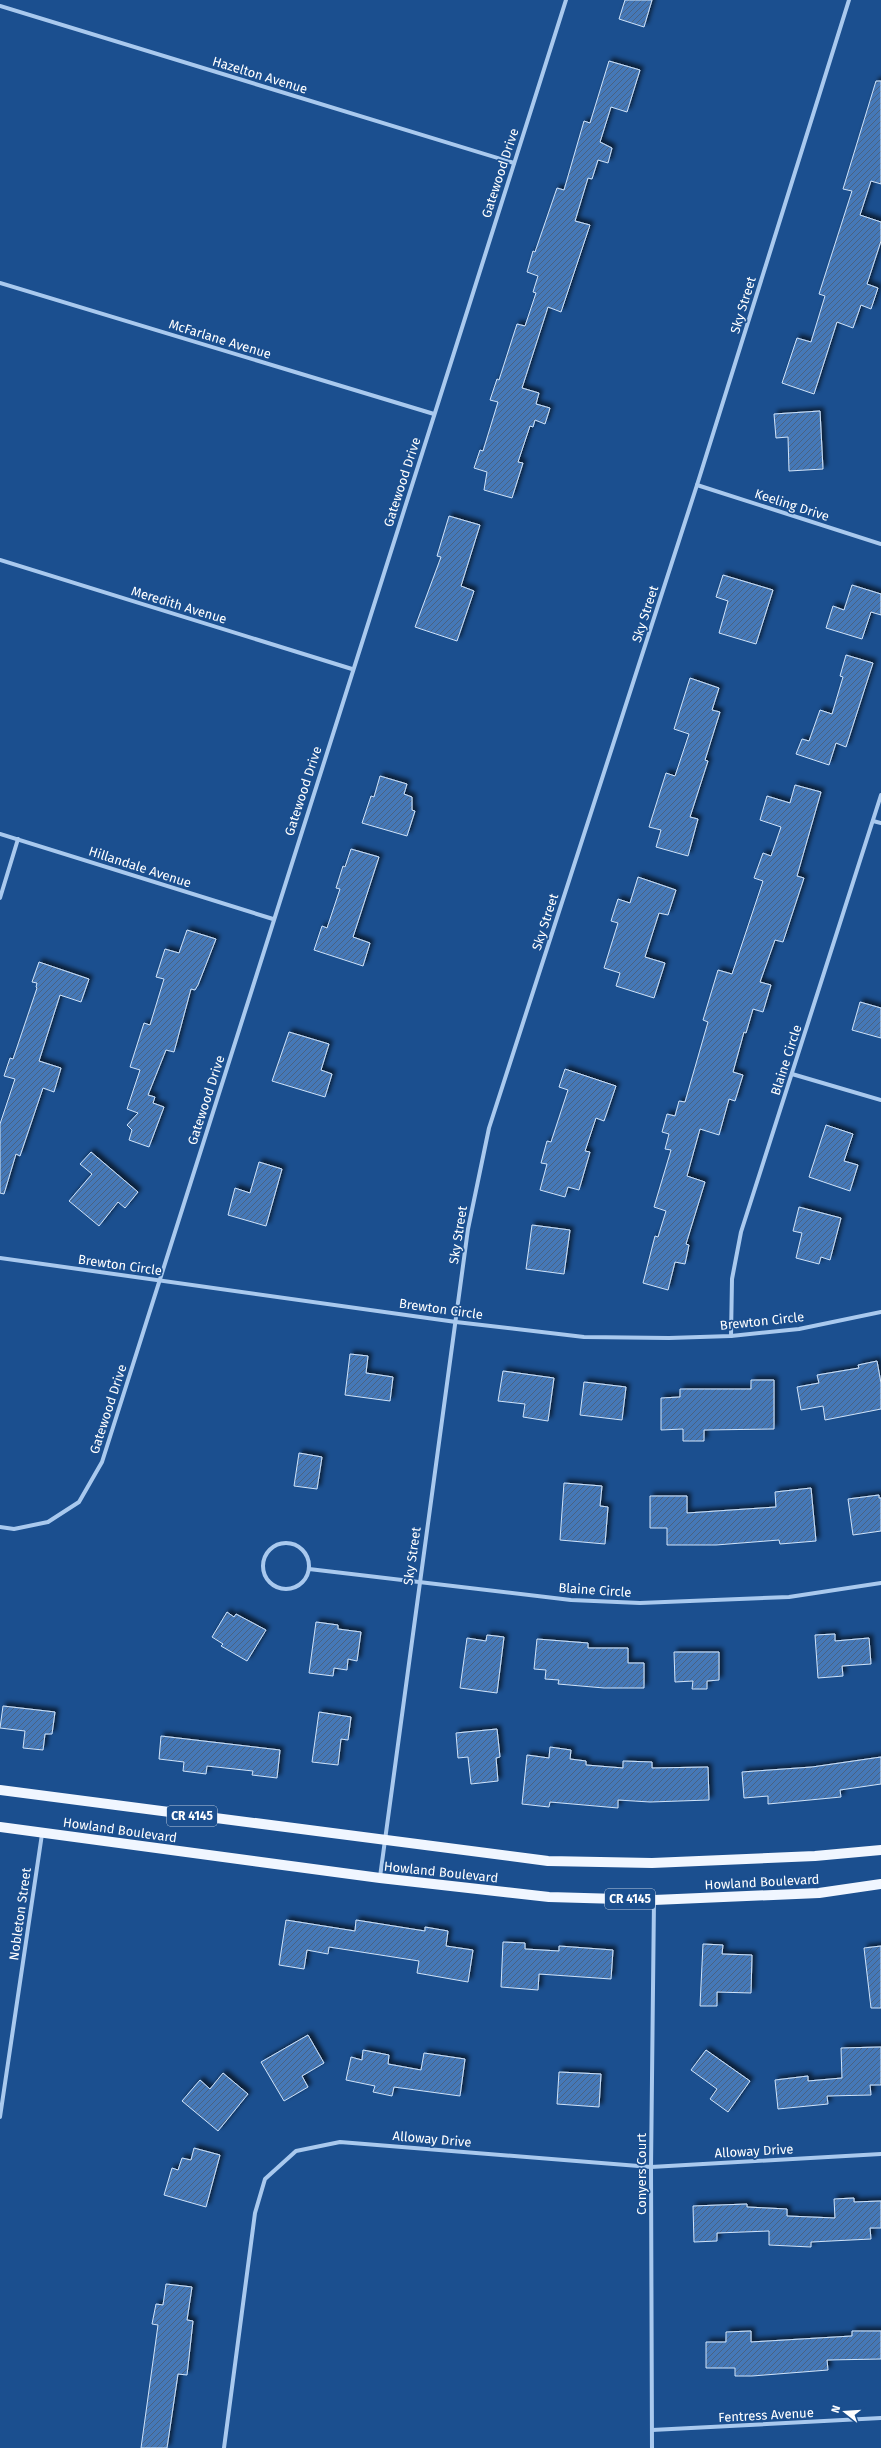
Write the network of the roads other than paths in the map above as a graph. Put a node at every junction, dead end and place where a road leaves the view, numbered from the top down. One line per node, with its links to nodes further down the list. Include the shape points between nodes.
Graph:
1 (566, 0): 4 (street, Gatewood Drive)
2 (849, 0): 7 (street, Sky Street)
3 (0, 6): 4 (street, Hazelton Avenue)
4 (514, 163): 6 (street, Gatewood Drive)
5 (0, 283): 6 (street, McFarlane Avenue)
6 (434, 414): 10 (street, Gatewood Drive)
7 (697, 485): 8 (street, Keeling Drive); 23 (street, Sky Street, via 489,1128 468,1229)
8 (881, 544)
9 (0, 560): 10 (street, Meredith Avenue)
10 (352, 669): 17 (street, Gatewood Drive)
11 (881, 795): 12 (street, Blaine Circle)
12 (873, 821): 13 (street); 18 (street, Blaine Circle)
13 (881, 823)
14 (0, 834): 15 (street, Hillandale Avenue)
15 (18, 839): 16 (street); 17 (street, Hillandale Avenue)
16 (0, 898)
17 (273, 920): 21 (street, Gatewood Drive)
18 (792, 1074): 19 (street); 24 (street, Blaine Circle, via 741,1232 732,1279)
19 (881, 1100)
20 (0, 1258): 21 (street, Brewton Circle)
21 (159, 1280): 23 (street, Brewton Circle); 25 (street, Gatewood Drive, via 102,1462 79,1502 48,1522 14,1529)
22 (881, 1312): 24 (street, Brewton Circle, via 799,1329)
23 (456, 1322): 24 (street, Brewton Circle, via 584,1337); 27 (street, Sky Street)
24 (731, 1336)
25 (0, 1527)
26 (309, 1569): 26 (street, via 304,1551 288,1543 271,1548 262,1564 263,1573 268,1581 274,1587 283,1590 292,1589 300,1584); 27 (street, Blaine Circle)
27 (419, 1581): 28 (street, Blaine Circle, via 571,1600 640,1603 789,1597); 32 (street, Sky Street)
28 (881, 1582)
29 (0, 1790): 32 (main road, Howland Boulevard / CR 4145)
30 (0, 1828): 31 (main road, Howland Boulevard / CR 4145)
31 (42, 1833): 34 (main road, Howland Boulevard / CR 4145); 37 (street, Nobleton Street)
32 (385, 1841): 33 (main road, Howland Boulevard / CR 4145, via 548,1861 652,1863 815,1856); 34 (street, Sky Street)
33 (881, 1850)
34 (380, 1878): 36 (main road, Howland Boulevard / CR 4145, via 549,1897)
35 (881, 1884): 36 (main road, Howland Boulevard / CR 4145, via 819,1893)
36 (654, 1900): 39 (street, Conyers Court)
37 (0, 2117)
38 (881, 2154): 39 (street, Alloway Drive)
39 (651, 2166): 41 (street, Conyers Court); 42 (street, Alloway Drive, via 340,2142 296,2151 265,2179 255,2213)
40 (881, 2418): 41 (street, Fentress Avenue)
41 (652, 2430): 43 (street, Conyers Court)
42 (224, 2448)
43 (652, 2448)

